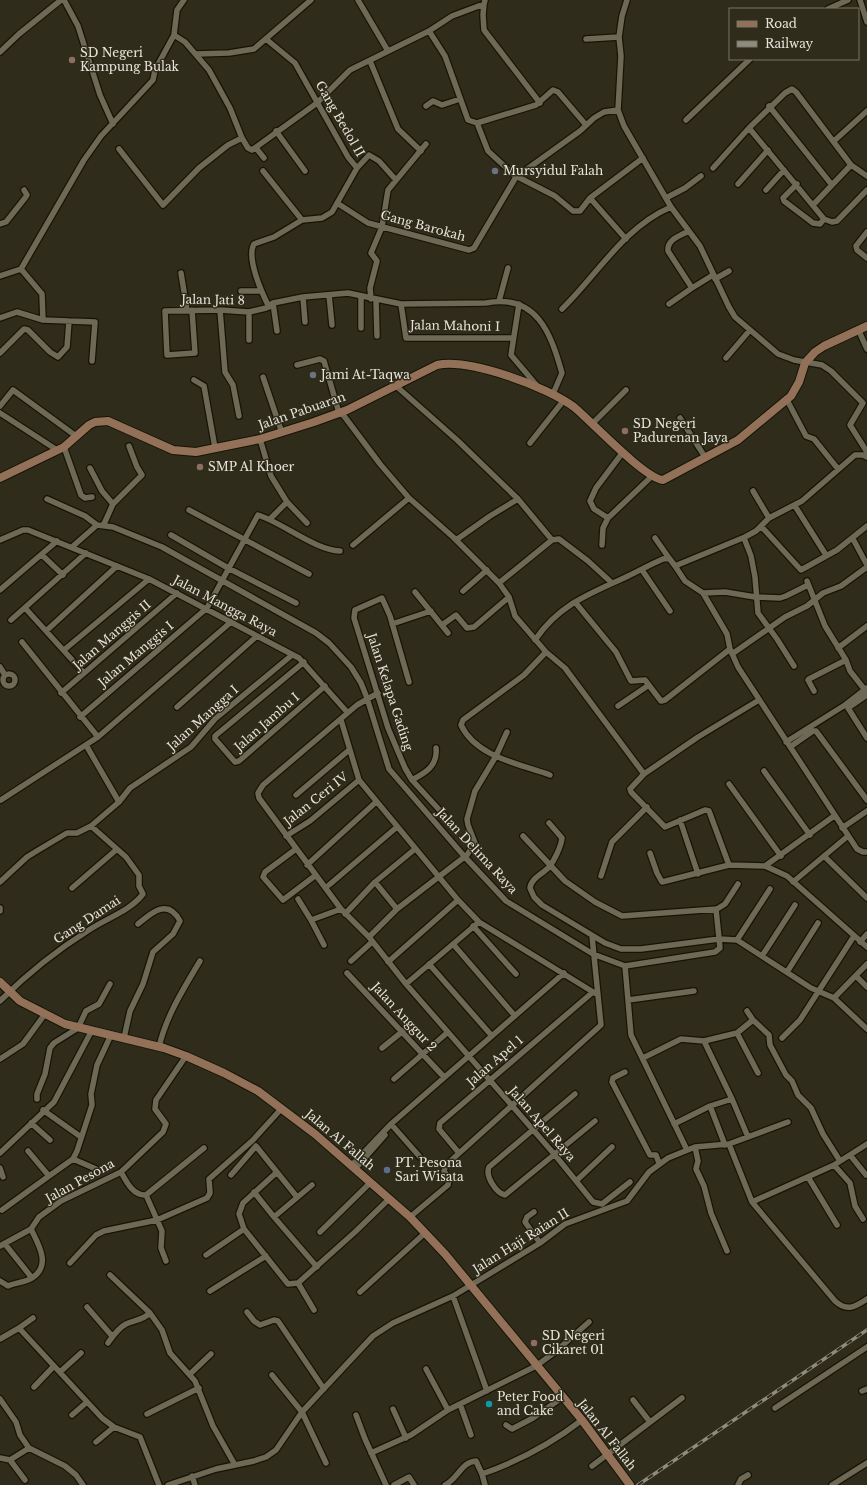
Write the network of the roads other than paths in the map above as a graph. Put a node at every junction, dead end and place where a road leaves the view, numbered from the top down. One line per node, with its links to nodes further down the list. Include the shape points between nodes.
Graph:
1 (62, 0): 19 (street); 32 (street, via 78,26 100,95)
2 (184, 0): 14 (street, via 177,10)
3 (311, 0): 17 (street)
4 (358, 0): 18 (street)
5 (627, 0): 15 (street)
6 (830, 0): 10 (street)
7 (848, 0): 10 (street)
8 (860, 0): 12 (street)
9 (484, 2): 13 (street, via 452,16); 25 (street, via 484,30)
10 (834, 6): 11 (street)
11 (830, 8)
12 (867, 22)
13 (429, 31): 18 (street); 23 (street, via 445,56)
14 (174, 35): 20 (street); 32 (street, via 155,70 153,80)
15 (619, 37): 16 (street); 28 (street)
16 (586, 38)
17 (266, 39): 20 (street, via 251,50); 24 (street, Gang Bedol II, via 295,63)
18 (388, 51): 22 (street)
19 (0, 52)
20 (197, 54): 36 (street, via 219,86)
21 (749, 60): 30 (street)
22 (370, 61): 24 (street, via 350,70); 42 (street, via 398,129)
23 (460, 99): 26 (street, via 442,105 433,102); 31 (street, via 466,119)
24 (317, 103): 35 (street); 46 (street, Gang Bedol II)
25 (540, 103): 31 (street); 33 (street, via 550,91 558,92)
26 (426, 106)
27 (769, 106): 34 (street); 37 (street, via 792,89); 57 (street)
28 (618, 110): 33 (street, via 604,112); 44 (street, via 624,126)
29 (867, 111): 37 (street)
30 (686, 120)
31 (477, 123): 53 (street, via 488,151)
32 (113, 124): 75 (street, via 84,160)
33 (586, 125): 53 (street)
34 (749, 128): 41 (street); 47 (street)
35 (276, 131): 39 (street); 50 (street)
36 (242, 138): 39 (street, via 250,149); 40 (street, via 228,145 199,168 163,205)
37 (834, 141): 45 (street)
38 (426, 144): 42 (street)
39 (256, 148): 43 (street)
40 (119, 149)
41 (768, 150): 48 (street); 55 (street)
42 (421, 151): 54 (street)
43 (264, 158)
44 (643, 158): 61 (street); 62 (street)
45 (852, 165): 52 (street); 57 (street)
46 (357, 168): 54 (street, via 367,156 372,156); 63 (street, Gang Bedol II)
47 (713, 168)
48 (784, 170): 56 (street); 59 (street)
49 (263, 171): 67 (street)
50 (305, 171)
51 (701, 176): 62 (street)
52 (867, 176)
53 (516, 177): 61 (street, via 555,196 574,211 580,211); 69 (street, Gang Barokah, via 474,248 469,250)
54 (396, 180): 69 (street, via 388,190)
55 (738, 184)
56 (797, 184): 64 (street); 66 (street, via 783,200 813,223 820,224)
57 (832, 185): 64 (street)
58 (24, 190): 68 (street, via 25,198 6,222)
59 (766, 190)
60 (867, 190): 66 (street, via 837,221)
61 (590, 198): 72 (street)
62 (666, 198): 65 (street)
63 (337, 203): 67 (street, Gang Bedol II, via 332,212 322,218); 69 (street, Gang Barokah, via 368,223)
64 (813, 205): 66 (street)
65 (671, 207): 70 (street); 72 (street, via 654,216)
66 (824, 219)
67 (302, 220): 82 (street, Gang Bedol II, via 253,247 254,271)
68 (0, 224)
69 (382, 227): 86 (street, via 371,253 378,261 370,288)
70 (690, 230): 79 (street); 80 (street, via 667,246)
71 (867, 232): 73 (street, via 856,246)
72 (626, 238): 92 (street)
73 (867, 258)
74 (508, 268): 87 (street)
75 (21, 269): 78 (street); 97 (street, via 42,294)
76 (729, 271): 79 (street)
77 (181, 273): 93 (street)
78 (0, 276)
79 (714, 277): 80 (street); 104 (street, via 735,316)
80 (692, 288): 90 (street)
81 (241, 291): 82 (street)
82 (261, 291): 91 (street, Gang Bedol II)
83 (329, 295): 84 (street, Jalan Jati 8, via 348,293); 85 (street, Jalan Jati 8); 100 (street)
84 (361, 296): 86 (street, Jalan Jati 8); 102 (street)
85 (303, 297): 91 (street, Jalan Jati 8); 99 (street)
86 (374, 299): 88 (street, Jalan Jati 8); 106 (street)
87 (499, 301): 88 (street, Jalan Jati 8); 89 (street, Jalan Jati 8)
88 (401, 304): 107 (street, Jalan Mahoni I, via 404,336 407,338)
89 (519, 304): 107 (street); 120 (street, via 541,320 554,343 562,373)
90 (669, 304)
91 (271, 305): 95 (street, Jalan Jati 8); 105 (street, Gang Bedol II)
92 (562, 309)
93 (189, 310): 93 (street, Jalan Jati 8, via 195,353 167,354 164,312); 94 (street, Jalan Jati 8)
94 (220, 310): 95 (street, Jalan Jati 8); 126 (street, via 226,372 233,385)
95 (249, 312): 108 (street)
96 (0, 318): 97 (street, via 17,312)
97 (43, 320): 98 (street)
98 (69, 321): 110 (street, via 67,347 58,357 24,329); 112 (street, via 95,322)
99 (305, 322)
100 (332, 325)
101 (867, 326): 103 (street)
102 (361, 328)
103 (858, 329): 109 (street); 113 (street, via 824,346)
104 (750, 330): 111 (street); 113 (street, via 778,354)
105 (277, 331)
106 (377, 336)
107 (512, 338): 118 (street, via 512,357)
108 (249, 340)
109 (867, 349)
110 (0, 353)
111 (726, 358)
112 (92, 361)
113 (805, 363): 122 (street, via 797,388); 137 (street, via 822,365 831,371 863,404 850,425)
114 (297, 365): 125 (street, via 320,359 324,361)
115 (263, 377): 129 (street)
116 (194, 380): 134 (street, via 204,386)
117 (395, 385): 118 (street, Jalan Pabuaran, via 437,364 449,363 491,370); 125 (street, Jalan Pabuaran); 148 (street)
118 (539, 389): 120 (street, Jalan Pabuaran)
119 (626, 390): 128 (street)
120 (553, 394): 121 (street, Jalan Pabuaran)
121 (564, 400): 128 (street, Jalan Pabuaran); 132 (street)
122 (787, 400): 138 (street, via 738,440); 141 (street, via 806,436 818,443)
123 (0, 406): 130 (street, via 14,390)
124 (0, 413): 135 (street)
125 (339, 413): 129 (street, Jalan Pabuaran); 146 (street)
126 (239, 416)
127 (680, 418): 138 (street)
128 (592, 424): 136 (street, Jalan Pabuaran)
129 (282, 433): 131 (street, Jalan Pabuaran)
130 (76, 436): 134 (street, Jalan Pabuaran, via 89,425 102,420 173,450 196,452); 135 (street, Jalan Pabuaran)
131 (260, 439): 134 (street, Jalan Pabuaran); 149 (street, via 271,476)
132 (530, 443)
133 (129, 446): 150 (street, via 142,475)
134 (215, 448)
135 (60, 449): 142 (street, Jalan Pabuaran); 145 (street, via 81,495 86,498)
136 (623, 452): 143 (street, Jalan Pabuaran); 153 (street, via 596,488 590,501 594,509)
137 (867, 452)
138 (705, 457): 143 (street, via 663,480)
139 (867, 457): 141 (street, via 855,455)
140 (90, 468): 150 (street, via 102,491)
141 (838, 469): 151 (street)
142 (4, 476)
143 (651, 476): 153 (street)
144 (753, 491): 154 (street)
145 (92, 497)
146 (410, 498): 168 (street); 170 (street)
147 (47, 499): 158 (street, via 85,516)
148 (518, 499): 168 (street); 169 (street)
149 (287, 502): 155 (street); 156 (street)
150 (113, 504): 157 (street)
151 (795, 506): 154 (street); 176 (street)
152 (189, 510): 167 (street)
153 (608, 518): 171 (street, via 603,528)
154 (769, 518): 159 (street)
155 (270, 519): 167 (street, via 258,515); 173 (street, via 324,548)
156 (307, 523)
157 (104, 524): 158 (street); 187 (street, via 162,547)
158 (97, 525): 172 (street)
159 (761, 526): 163 (street); 176 (street, via 800,570)
160 (867, 526): 164 (street)
161 (171, 535): 181 (street)
162 (655, 538): 177 (street)
163 (744, 538): 179 (street); 196 (street, via 755,577)
164 (853, 539): 176 (street); 180 (street)
165 (0, 540): 166 (street, Jalan Mangga Raya, via 28,530)
166 (57, 540): 172 (street, Jalan Mangga Raya); 175 (street)
167 (244, 540): 181 (street); 184 (street)
168 (456, 540): 182 (street)
169 (552, 540): 188 (street); 189 (street, via 559,539 565,543)
170 (353, 545)
171 (602, 545)
172 (72, 547): 174 (street, Jalan Mangga Raya)
173 (340, 551)
174 (86, 553): 178 (street, Jalan Mangga Raya); 185 (street)
175 (42, 554): 185 (street); 190 (street)
176 (826, 555)
177 (669, 558): 179 (street); 183 (street)
178 (117, 566): 186 (street, Jalan Mangga Raya); 210 (street)
179 (675, 566): 194 (street, via 685,581)
180 (867, 566): 197 (street, via 841,586 824,593)
181 (228, 569): 187 (street); 199 (street)
182 (487, 570): 188 (street); 191 (street)
183 (642, 570): 189 (street); 203 (street)
184 (308, 574)
185 (63, 575): 201 (street)
186 (149, 579): 193 (street, Jalan Mangga Raya); 216 (street)
187 (222, 580): 200 (street); 233 (street, via 324,638)
188 (499, 583): 195 (street)
189 (612, 583): 198 (street)
190 (0, 590)
191 (463, 591)
192 (416, 592): 202 (street)
193 (177, 593): 200 (street, Jalan Mangga Raya); 224 (street, Jalan Manggis II)
194 (703, 593): 196 (street, via 725,592); 218 (street, via 727,634)
195 (509, 597): 207 (street, via 474,627 467,628 456,615); 213 (street, via 516,616)
196 (755, 597): 197 (street, via 786,596 807,583); 209 (street, via 758,613)
197 (814, 601): 209 (street, via 785,617); 215 (street)
198 (575, 602): 213 (street, via 556,615); 228 (street, via 616,652 631,682 644,679)
199 (296, 603)
200 (207, 608): 205 (street, Jalan Mangga Raya); 238 (street, Jalan Manggis I)
201 (26, 609): 204 (street); 210 (street)
202 (431, 611): 206 (street); 207 (street)
203 (670, 611)
204 (11, 620)
205 (231, 622): 212 (street, Jalan Mangga Raya); 241 (street)
206 (392, 624): 227 (street); 233 (street, Jalan Kelapa Gading, via 382,598 355,610 354,618)
207 (442, 625): 211 (street)
208 (867, 626): 215 (street)
209 (770, 629): 218 (street); 222 (street)
210 (46, 630): 216 (street)
211 (448, 633)
212 (257, 636): 219 (street, Jalan Mangga Raya); 236 (street)
213 (535, 640): 217 (street)
214 (22, 642): 232 (street)
215 (838, 648): 220 (street)
216 (64, 650): 224 (street)
217 (546, 652): 247 (street, via 524,675 463,720 461,725 464,731 479,746); 249 (street, via 565,668)
218 (731, 652): 228 (street, via 665,700 660,700); 234 (street)
219 (292, 655): 221 (street, Jalan Mangga Raya); 257 (street, Jalan Mangga I, via 215,719 191,747 130,788)
220 (846, 660): 230 (street, via 809,679); 231 (street, via 850,671)
221 (304, 662): 229 (street, Jalan Mangga Raya); 229 (street, Jalan Jambu I, via 216,736 215,739 225,751 235,762 239,761)
222 (794, 666)
223 (0, 667): 225 (street)
224 (84, 673): 232 (street, Jalan Manggis II)
225 (5, 675): 226 (street); 226 (street, via 12,675 15,681 13,685 8,686)
226 (2, 682)
227 (409, 682)
228 (650, 685): 235 (street)
229 (325, 686): 237 (street, Jalan Mangga Raya)
230 (814, 691)
231 (866, 691): 242 (street, via 848,708); 243 (street)
232 (61, 692): 238 (street)
233 (373, 696): 237 (street, Jalan Apel Raya); 252 (street, Jalan Kelapa Gading); 277 (street, Jalan Delima Raya, via 389,770)
234 (759, 700): 243 (street); 249 (street)
235 (618, 706)
236 (177, 707)
237 (348, 712): 239 (street, Jalan Apel Raya)
238 (80, 716): 241 (street)
239 (341, 720): 246 (street); 268 (street, Jalan Apel Raya, via 260,788 259,798)
240 (507, 732): 247 (street)
241 (98, 737): 244 (street)
242 (867, 738)
243 (788, 744): 256 (street, via 816,731); 262 (street)
244 (86, 745): 255 (street); 257 (street)
245 (436, 748): 252 (street, via 433,765)
246 (348, 750): 251 (street); 254 (street)
247 (496, 756): 250 (street); 277 (street, via 475,791 467,818 475,843)
248 (764, 770): 270 (street)
249 (644, 774): 259 (street, via 630,789)
250 (550, 775)
251 (359, 780): 258 (street); 268 (street, Jalan Ceri IV, via 310,821)
252 (412, 780): 261 (street, Jalan Kelapa Gading)
253 (730, 784): 278 (street)
254 (296, 795)
255 (1, 800)
256 (867, 800)
257 (119, 802): 265 (street, Jalan Mangga I)
258 (376, 802): 266 (street); 280 (street)
259 (647, 807): 263 (street, via 665,827); 287 (street, via 612,842)
260 (867, 811): 267 (street)
261 (444, 814)
262 (834, 816): 267 (street); 270 (street)
263 (680, 820): 281 (street, via 705,810 709,811); 284 (street)
264 (550, 823): 282 (street, via 562,838)
265 (91, 826): 274 (street); 288 (street, Jalan Mangga I, via 77,833 67,833 27,857)
266 (397, 827): 273 (street); 292 (street)
267 (842, 828): 271 (street)
268 (286, 836): 272 (street, Jalan Apel Raya)
269 (523, 836): 282 (street)
270 (810, 836): 278 (street)
271 (848, 836): 275 (street, via 857,849); 279 (street)
272 (296, 849): 280 (street, Jalan Apel Raya); 285 (street, via 263,877 283,900)
273 (415, 849): 286 (street); 289 (street)
274 (116, 850): 293 (street); 337 (street, Gang Damai, via 126,857 139,875 142,896 35,968)
275 (867, 852)
276 (650, 853): 284 (street, via 662,882)
277 (466, 856): 286 (street); 318 (street, Jalan Delima Raya, via 506,901)
278 (781, 856): 283 (street)
279 (824, 856): 290 (street); 295 (street)
280 (307, 865): 285 (street, Jalan Apel Raya)
281 (730, 865): 283 (street); 284 (street)
282 (549, 866): 301 (street, via 578,891 622,916); 309 (street, via 530,885 534,897 546,908)
283 (765, 866): 290 (street)
284 (698, 874)
285 (316, 875): 299 (street, Jalan Apel Raya)
286 (438, 876): 297 (street); 300 (street)
287 (601, 876)
288 (0, 882)
289 (375, 882): 300 (street); 302 (street)
290 (794, 882): 310 (street)
291 (738, 884): 301 (street, via 725,904)
292 (329, 885)
293 (72, 888)
294 (770, 890): 313 (street)
295 (867, 898)
296 (298, 899): 303 (street)
297 (458, 900): 304 (street); 322 (street)
298 (795, 905): 319 (street)
299 (341, 909): 302 (street, Jalan Apel Raya); 303 (street)
300 (397, 909): 311 (street)
301 (716, 909): 312 (street)
302 (345, 914): 311 (street, Jalan Apel Raya)
303 (311, 920): 316 (street)
304 (479, 922): 307 (street); 328 (street)
305 (138, 924): 355 (street, via 159,909 174,912 180,921 173,934 153,952 143,984 130,1011)
306 (818, 924): 326 (street)
307 (473, 926): 315 (street); 329 (street)
308 (867, 934): 314 (street)
309 (592, 936): 312 (street, via 613,947 630,950); 318 (street)
310 (854, 936): 314 (street); 336 (street)
311 (370, 940): 321 (street); 322 (street, Jalan Apel Raya)
312 (719, 940): 313 (street); 325 (street, Jalan Delima Raya, via 720,948 713,953)
313 (736, 940): 319 (street)
314 (860, 942): 317 (street)
315 (453, 944): 323 (street); 345 (street)
316 (324, 945)
317 (867, 946)
318 (593, 954): 325 (street, Jalan Delima Raya); 339 (street)
319 (762, 956): 326 (street)
320 (200, 961): 358 (street, via 179,997)
321 (351, 961)
322 (388, 962): 333 (street, Jalan Apel Raya)
323 (429, 964): 333 (street); 354 (street)
324 (867, 964): 330 (street)
325 (625, 966): 341 (street)
326 (787, 972): 336 (street)
327 (347, 973): 349 (street, Jalan Anggur 2)
328 (564, 973): 338 (street); 345 (street)
329 (516, 974)
330 (856, 976): 334 (street); 340 (street)
331 (0, 982): 337 (street, Jalan Al Fallah)
332 (110, 984): 347 (street, via 99,1004 86,1011)
333 (406, 984): 351 (street, Jalan Apel Raya)
334 (867, 987)
335 (694, 991): 341 (street)
336 (818, 991): 340 (street); 356 (street, via 800,1020)
337 (9, 992): 342 (street); 344 (street, Jalan Al Fallah)
338 (593, 992): 339 (street); 369 (street, Jalan Apel 1)
339 (598, 995): 373 (street, via 601,1025)
340 (834, 998): 348 (street)
341 (628, 1000): 363 (street, via 631,1035)
342 (0, 1001)
343 (747, 1011): 346 (street)
344 (45, 1014): 347 (street, Jalan Al Fallah); 364 (street, via 24,1044)
345 (515, 1016): 354 (street)
346 (753, 1020): 352 (street); 399 (street, via 769,1035 770,1047 792,1081 798,1096 811,1108)
347 (78, 1028): 350 (street, Jalan Al Fallah); 371 (street, via 50,1048 46,1074)
348 (867, 1029)
349 (403, 1031): 359 (street); 360 (street, Jalan Anggur 2)
350 (91, 1032): 353 (street, Jalan Al Fallah); 376 (street, via 56,1098)
351 (448, 1032): 360 (street); 362 (street, Jalan Apel Raya)
352 (737, 1032): 357 (street); 366 (street)
353 (111, 1035): 355 (street, Jalan Al Fallah); 383 (street, via 97,1065 91,1094 92,1105)
354 (492, 1036): 362 (street)
355 (124, 1038): 358 (street, Jalan Al Fallah)
356 (782, 1038)
357 (704, 1041): 363 (street, via 681,1039); 372 (street)
358 (159, 1047): 361 (street, Jalan Al Fallah)
359 (382, 1048)
360 (423, 1054): 367 (street, Jalan Anggur 2); 368 (street)
361 (186, 1056): 375 (street, Jalan Al Fallah, via 258,1091); 405 (street, Jalan Pesona, via 156,1100 155,1109 166,1124 165,1130)
362 (469, 1056): 367 (street); 369 (street, Jalan Apel Raya)
363 (643, 1058): 381 (street)
364 (0, 1059)
365 (625, 1072): 400 (street, via 613,1078 612,1082 650,1155 656,1155)
366 (758, 1073)
367 (444, 1078): 380 (street)
368 (394, 1079)
369 (490, 1081): 373 (street, Jalan Apel Raya); 394 (street, Jalan Apel 1, via 439,1126)
370 (575, 1094): 382 (street)
371 (37, 1099)
372 (732, 1099): 374 (street); 384 (street)
373 (511, 1105): 382 (street, Jalan Apel Raya); 394 (street)
374 (710, 1106): 381 (street); 386 (street)
375 (282, 1108): 402 (street, Jalan Al Fallah); 426 (street, via 253,1140 209,1179 210,1193 207,1198)
376 (43, 1110): 379 (street); 383 (street)
377 (595, 1121): 395 (street)
378 (788, 1122): 384 (street, Jalan Haji Raian II)
379 (31, 1123): 385 (street); 393 (street)
380 (393, 1124): 397 (street); 402 (street)
381 (674, 1124): 391 (street)
382 (532, 1129): 395 (street, Jalan Apel Raya); 395 (street, via 487,1172 487,1176 501,1194 505,1195)
383 (82, 1137): 398 (street)
384 (748, 1138): 386 (street, Jalan Haji Raian II)
385 (50, 1140)
386 (727, 1144): 390 (street, Jalan Haji Raian II); 420 (street)
387 (867, 1144): 396 (street)
388 (612, 1147): 412 (street)
389 (204, 1148): 417 (street)
390 (695, 1148): 391 (street, Jalan Haji Raian II); 434 (street, via 698,1162 696,1169)
391 (687, 1150): 400 (street, Jalan Haji Raian II)
392 (28, 1151): 409 (street)
393 (0, 1153)
394 (459, 1153): 424 (street, via 444,1169 449,1179 448,1185)
395 (555, 1155): 412 (street, Jalan Apel Raya)
396 (850, 1155): 399 (street); 408 (street)
397 (420, 1157)
398 (73, 1159): 404 (street); 409 (street)
399 (840, 1161): 401 (street)
400 (660, 1163): 432 (street, Jalan Haji Raian II, via 641,1181 627,1201 565,1224)
401 (834, 1165): 411 (street); 425 (street, via 850,1183 855,1206)
402 (354, 1167): 413 (street, Jalan Al Fallah)
403 (0, 1168): 410 (street)
404 (96, 1169)
405 (121, 1172): 417 (street, via 134,1191); 428 (street, Jalan Pesona, via 61,1201 39,1217)
406 (277, 1172): 407 (street, via 256,1146); 416 (street); 418 (street)
407 (231, 1175)
408 (866, 1175)
409 (49, 1176): 421 (street)
410 (3, 1177)
411 (808, 1177): 420 (street); 427 (street)
412 (576, 1181): 414 (street, Jalan Apel Raya, via 593,1202 599,1205)
413 (371, 1182): 419 (street, Jalan Al Fallah); 430 (street)
414 (630, 1182)
415 (312, 1185): 418 (street)
416 (254, 1192): 423 (street); 429 (street, via 240,1209 240,1220)
417 (146, 1195): 426 (street)
418 (297, 1197): 423 (street)
419 (389, 1199): 424 (street, Jalan Al Fallah); 439 (street)
420 (752, 1202): 448 (street, via 841,1306 854,1308)
421 (2, 1210)
422 (534, 1212): 432 (street, via 525,1222)
423 (274, 1217): 439 (street)
424 (410, 1217): 431 (street, Jalan Al Fallah)
425 (863, 1219)
426 (157, 1220): 437 (street, via 162,1231 161,1248); 438 (street, via 104,1231 96,1235)
427 (837, 1225)
428 (30, 1229): 433 (street, Jalan Pesona); 441 (street, via 41,1250 43,1261)
429 (244, 1229): 435 (street); 436 (street)
430 (320, 1232)
431 (425, 1233): 444 (street, Jalan Al Fallah); 446 (street)
432 (540, 1243): 444 (street, Jalan Haji Raian II)
433 (2, 1245): 441 (street)
434 (727, 1250)
435 (206, 1255)
436 (266, 1256): 443 (street, via 286,1282 291,1285); 445 (street)
437 (166, 1261)
438 (70, 1263)
439 (317, 1267): 443 (street)
440 (110, 1275): 452 (street)
441 (32, 1278): 442 (street, via 8,1286)
442 (0, 1281)
443 (298, 1283): 450 (street)
444 (471, 1285): 447 (street, Jalan Haji Raian II); 463 (street, Jalan Al Fallah)
445 (210, 1291)
446 (360, 1292)
447 (453, 1296): 470 (street, Jalan Haji Raian II, via 393,1323 373,1336); 471 (street)
448 (867, 1299)
449 (87, 1307): 456 (street)
450 (314, 1310)
451 (247, 1312): 470 (street, via 260,1325 274,1320 278,1322)
452 (150, 1313): 456 (street, via 126,1324); 466 (street, via 162,1330 170,1353)
453 (33, 1318): 455 (street)
454 (589, 1322): 463 (street)
455 (20, 1328): 457 (street); 462 (street)
456 (112, 1336): 458 (street)
457 (0, 1339)
458 (108, 1343)
459 (867, 1347): 478 (street)
460 (81, 1353): 465 (street)
461 (211, 1354): 466 (street)
462 (54, 1366): 465 (street); 468 (street)
463 (536, 1366): 471 (street); 472 (street, Jalan Al Fallah)
464 (426, 1369): 480 (street)
465 (60, 1372): 476 (street)
466 (190, 1374): 469 (street)
467 (272, 1375): 481 (street)
468 (34, 1387)
469 (198, 1388): 482 (street); 499 (street, via 213,1426)
470 (324, 1389): 481 (street, Jalan Haji Raian II)
471 (487, 1391): 477 (street)
472 (563, 1397): 485 (street, Jalan Al Fallah); 487 (street, via 512,1429)
473 (682, 1398): 486 (street)
474 (0, 1399): 492 (street, via 16,1422)
475 (633, 1400): 486 (street)
476 (87, 1402): 483 (street); 488 (street)
477 (460, 1404): 480 (street); 489 (street)
478 (775, 1408)
479 (392, 1409): 490 (street)
480 (448, 1410): 490 (street)
481 (302, 1412): 497 (street); 499 (street, Jalan Haji Raian II, via 276,1450 266,1457)
482 (147, 1414)
483 (72, 1415)
484 (356, 1415): 493 (street)
485 (582, 1420): 494 (street, Jalan Al Fallah); 501 (street, via 542,1449 509,1465)
486 (650, 1422): 494 (street)
487 (506, 1425)
488 (114, 1427): 491 (street); 506 (street, via 140,1437)
489 (471, 1435)
490 (406, 1438): 493 (street)
491 (96, 1442)
492 (28, 1448): 496 (street); 505 (street, via 65,1466)
493 (371, 1453): 509 (street)
494 (608, 1455): 500 (street); 514 (street, Jalan Al Fallah)
495 (0, 1458): 496 (street)
496 (10, 1460): 504 (street)
497 (326, 1463)
498 (867, 1463): 516 (street)
499 (235, 1465): 503 (street, Jalan Haji Raian II)
500 (592, 1466)
501 (482, 1474): 512 (street, via 476,1461 469,1462); 513 (street)
502 (748, 1475): 515 (street, via 739,1481)
503 (192, 1476): 507 (street, Jalan Haji Raian II); 508 (street)
504 (25, 1480)
505 (83, 1485)
506 (159, 1485)
507 (168, 1485)
508 (195, 1485)
509 (386, 1485)
510 (394, 1485): 511 (street, via 409,1477)
511 (414, 1485)
512 (445, 1485)
513 (485, 1485)
514 (630, 1485)
515 (738, 1485)
516 (832, 1485)

